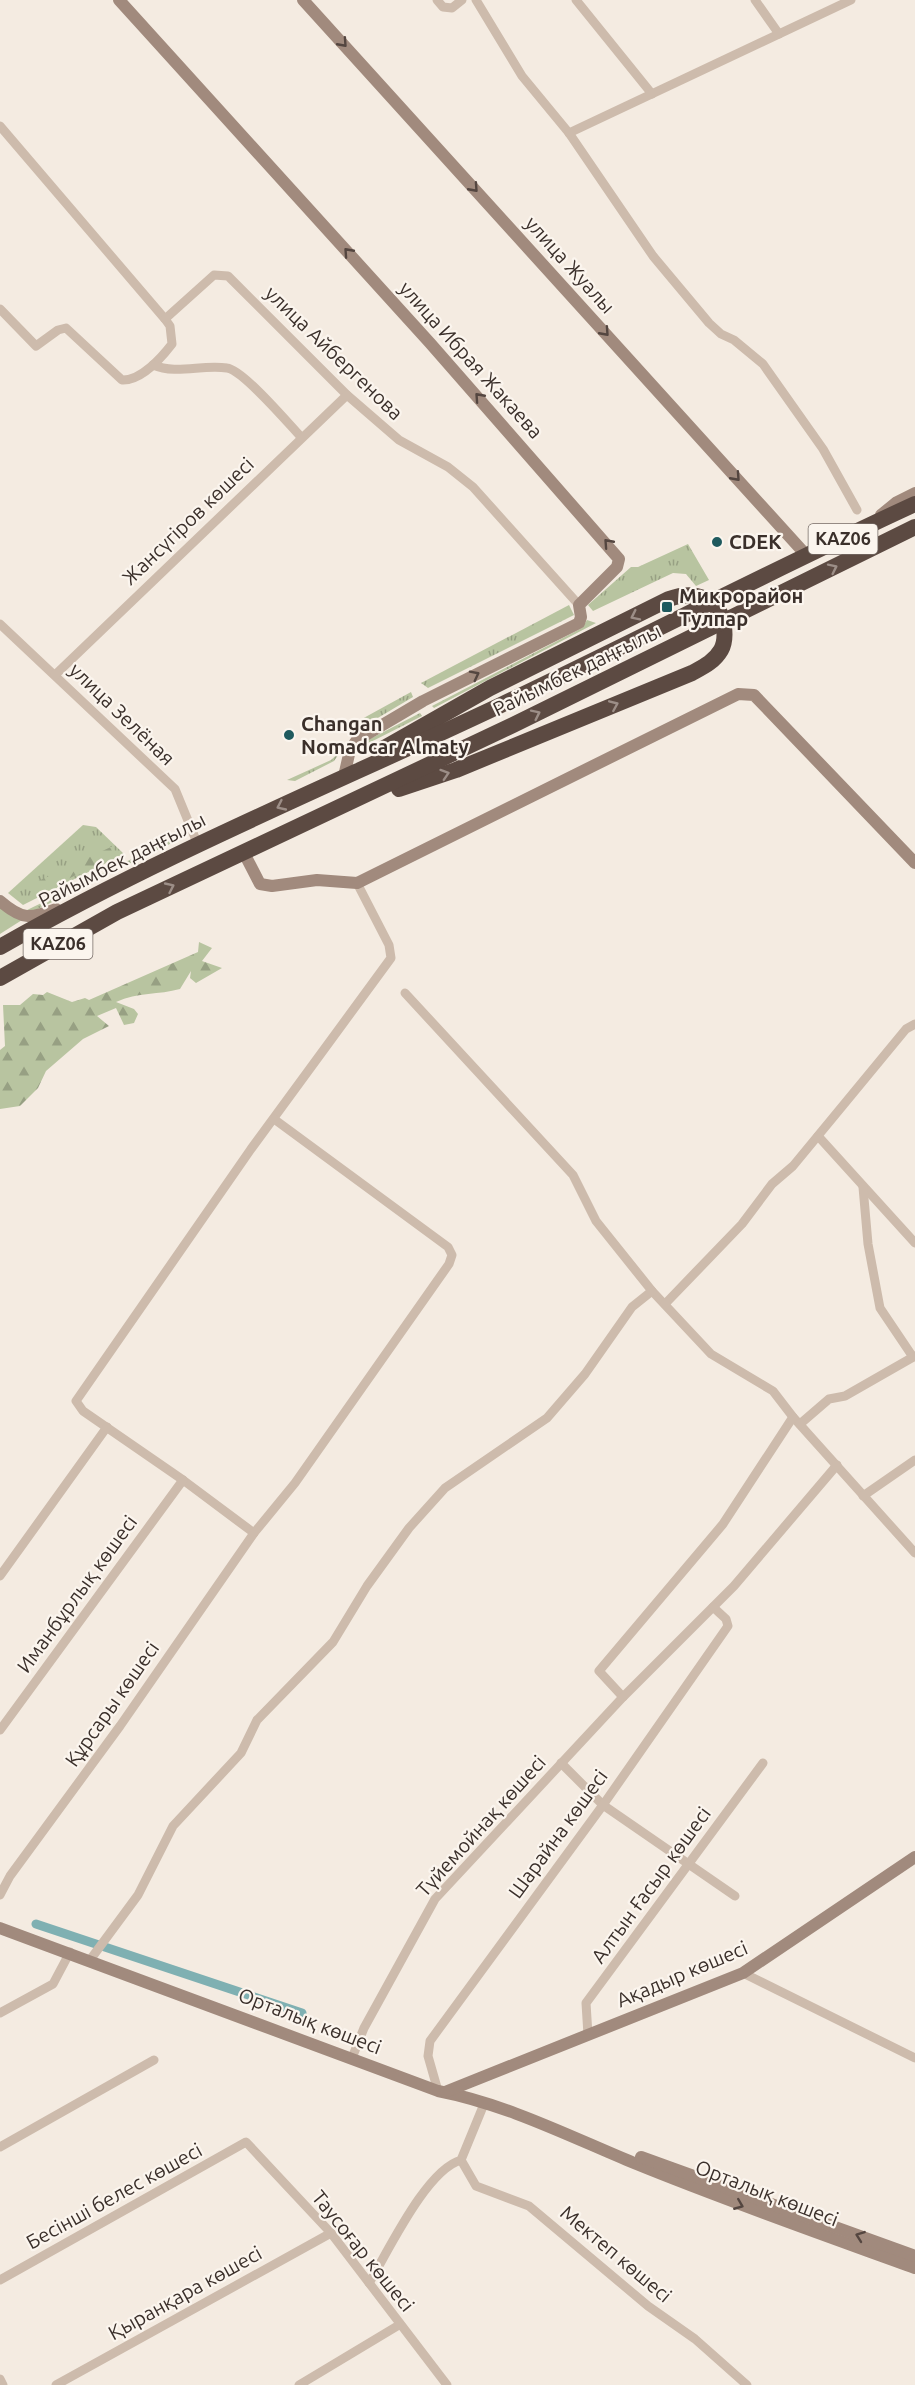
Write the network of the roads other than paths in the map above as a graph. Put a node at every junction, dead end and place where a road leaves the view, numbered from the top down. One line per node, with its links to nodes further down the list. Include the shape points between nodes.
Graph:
1 (119, 0): 24 (street, улица Ибрая Жакаева, one-way to 1, via 617,567 619,559 615,552)
2 (303, 0): 23 (street, улица Жуалы, one-way to 23)
3 (437, 0): 4 (street, via 443,7 452,8)
4 (462, 0)
5 (476, 0): 12 (street, via 522,76)
6 (576, 0): 10 (street)
7 (755, 0): 9 (street)
8 (851, 0): 9 (street)
9 (779, 34): 10 (street)
10 (652, 94): 12 (street)
11 (0, 126): 14 (street)
12 (569, 133): 20 (street, via 653,256 701,315 763,364 824,449)
13 (0, 309): 15 (street, via 36,346 66,328 122,380 128,381)
14 (165, 319): 15 (street, via 172,344); 16 (street, улица Айбергенова, via 214,275 228,276)
15 (153, 365): 17 (street, via 174,370 228,368)
16 (347, 395): 17 (street, Жансүгіров көшесі); 24 (street, улица Айбергенова, via 399,440 448,467 473,487)
17 (301, 437): 26 (street, Жансүгіров көшесі)
18 (915, 493): 21 (street)
19 (915, 504): 21 (highway, Райымбек даңғылы / KАZ06)
20 (857, 510)
21 (865, 528): 23 (highway, Райымбек даңғылы / KАZ06)
22 (912, 530): 31 (highway, Райымбек даңғылы / KАZ06, one-way to 22)
23 (807, 556): 30 (highway, Райымбек даңғылы / KАZ06)
24 (579, 605): 27 (street, улица Ибрая Жакаева, one-way to 24, via 579,623)
25 (0, 624): 26 (street, улица Зелёная)
26 (55, 675): 32 (street, улица Зелёная, via 175,789)
27 (423, 701): 28 (street); 29 (street, via 357,740 350,750)
28 (432, 719): 29 (highway); 31 (highway, one-way to 28, via 456,770 710,663 722,649 723,617 702,596 685,594)
29 (345, 772): 30 (highway)
30 (318, 789): 32 (highway, Райымбек даңғылы / KАZ06, one-way to 32)
31 (330, 812): 33 (highway, Райымбек даңғылы / KАZ06)
32 (198, 845): 36 (highway, Райымбек даңғылы / KАZ06)
33 (244, 853): 35 (street, via 260,884 317,880); 39 (highway, Райымбек даңғылы / KАZ06, one-way to 33, via 117,912)
34 (915, 863): 35 (street, via 754,695 738,694)
35 (357, 883): 42 (street, via 389,945 391,958)
36 (105, 890): 37 (street, via 41,915 25,917); 38 (highway, Райымбек даңғылы / KАZ06)
37 (0, 901)
38 (0, 947)
39 (0, 978)
40 (405, 993): 46 (street, via 573,1174 596,1221)
41 (915, 1024): 43 (street, via 906,1029)
42 (274, 1119): 50 (street, via 77,1397 83,1411); 55 (street, Құрсары көшесі, via 448,1247 452,1255 295,1483)
43 (818, 1136): 44 (street); 47 (street, via 772,1184 742,1224)
44 (863, 1187): 45 (street); 48 (street, via 880,1308)
45 (915, 1244)
46 (652, 1291): 47 (street); 70 (street, via 632,1307 585,1374 547,1418 445,1488 409,1528 333,1642 257,1720 241,1754 173,1826 138,1895)
47 (665, 1304): 49 (street, via 711,1354 773,1391)
48 (914, 1356): 49 (street)
49 (796, 1420): 52 (street); 59 (street, via 723,1524 599,1671)
50 (107, 1427): 53 (street); 57 (street)
51 (915, 1460): 54 (street)
52 (837, 1466): 54 (street); 58 (street, Түйемойнақ көшесі)
53 (183, 1480): 55 (street); 60 (street, Иманбұрлық көшесі)
54 (863, 1496): 56 (street)
55 (254, 1533): 66 (street, Құрсары көшесі)
56 (915, 1553)
57 (0, 1576)
58 (713, 1606): 59 (street, Түйемойнақ көшесі); 63 (street, Шарайна көшесі, via 728,1626)
59 (623, 1697): 61 (street, Түйемойнақ көшесі)
60 (0, 1730)
61 (561, 1763): 63 (street); 74 (street, Түйемойнақ көшесі, via 435,1899 364,2028)
62 (763, 1763): 65 (street, Алтын Ғасыр көшесі)
63 (603, 1805): 65 (street); 77 (street, Шарайна көшесі, via 430,2041 428,2056)
64 (915, 1857): 71 (street, Ақадыр көшесі)
65 (688, 1864): 67 (street); 73 (street, Алтын Ғасыр көшесі, via 586,2003)
66 (0, 1895)
67 (735, 1896)
68 (0, 1928): 69 (street, Орталық көшесі)
69 (70, 1952): 70 (street, Орталық көшесі); 72 (street, via 53,1984)
70 (90, 1960): 74 (street, Орталық көшесі)
71 (743, 1973): 73 (street, Ақадыр көшесі); 75 (street)
72 (0, 2013)
73 (588, 2035): 77 (street, Ақадыр көшесі)
74 (352, 2058): 77 (street, Орталық көшесі)
75 (915, 2058)
76 (154, 2060): 80 (street)
77 (442, 2091): 78 (street, Орталық көшесі)
78 (484, 2104): 81 (street, Орталық көшесі); 82 (street)
79 (246, 2142): 83 (street, Тауcоғар көшесі); 86 (street, Бесінші белес көшесі)
80 (0, 2147)
81 (607, 2149): 84 (street, Орталық көшесі, one-way to 81, via 635,2155); 85 (street, Орталық көшесі, one-way to 85, via 749,2209)
82 (461, 2160): 87 (street, via 450,2163 427,2187); 94 (street, Мектеп көшесі, via 476,2186 529,2206)
83 (331, 2234): 87 (street, Тауcоғар көшесі); 91 (street, Қыранқара көшесі)
84 (915, 2256)
85 (915, 2268)
86 (0, 2280)
87 (369, 2283): 88 (street, Тауcоғар көшесі)
88 (399, 2325): 92 (street); 93 (street, Тауcоғар көшесі)
89 (0, 2379): 90 (street)
90 (3, 2385)
91 (56, 2385)
92 (299, 2385)
93 (447, 2385)
94 (747, 2385)

